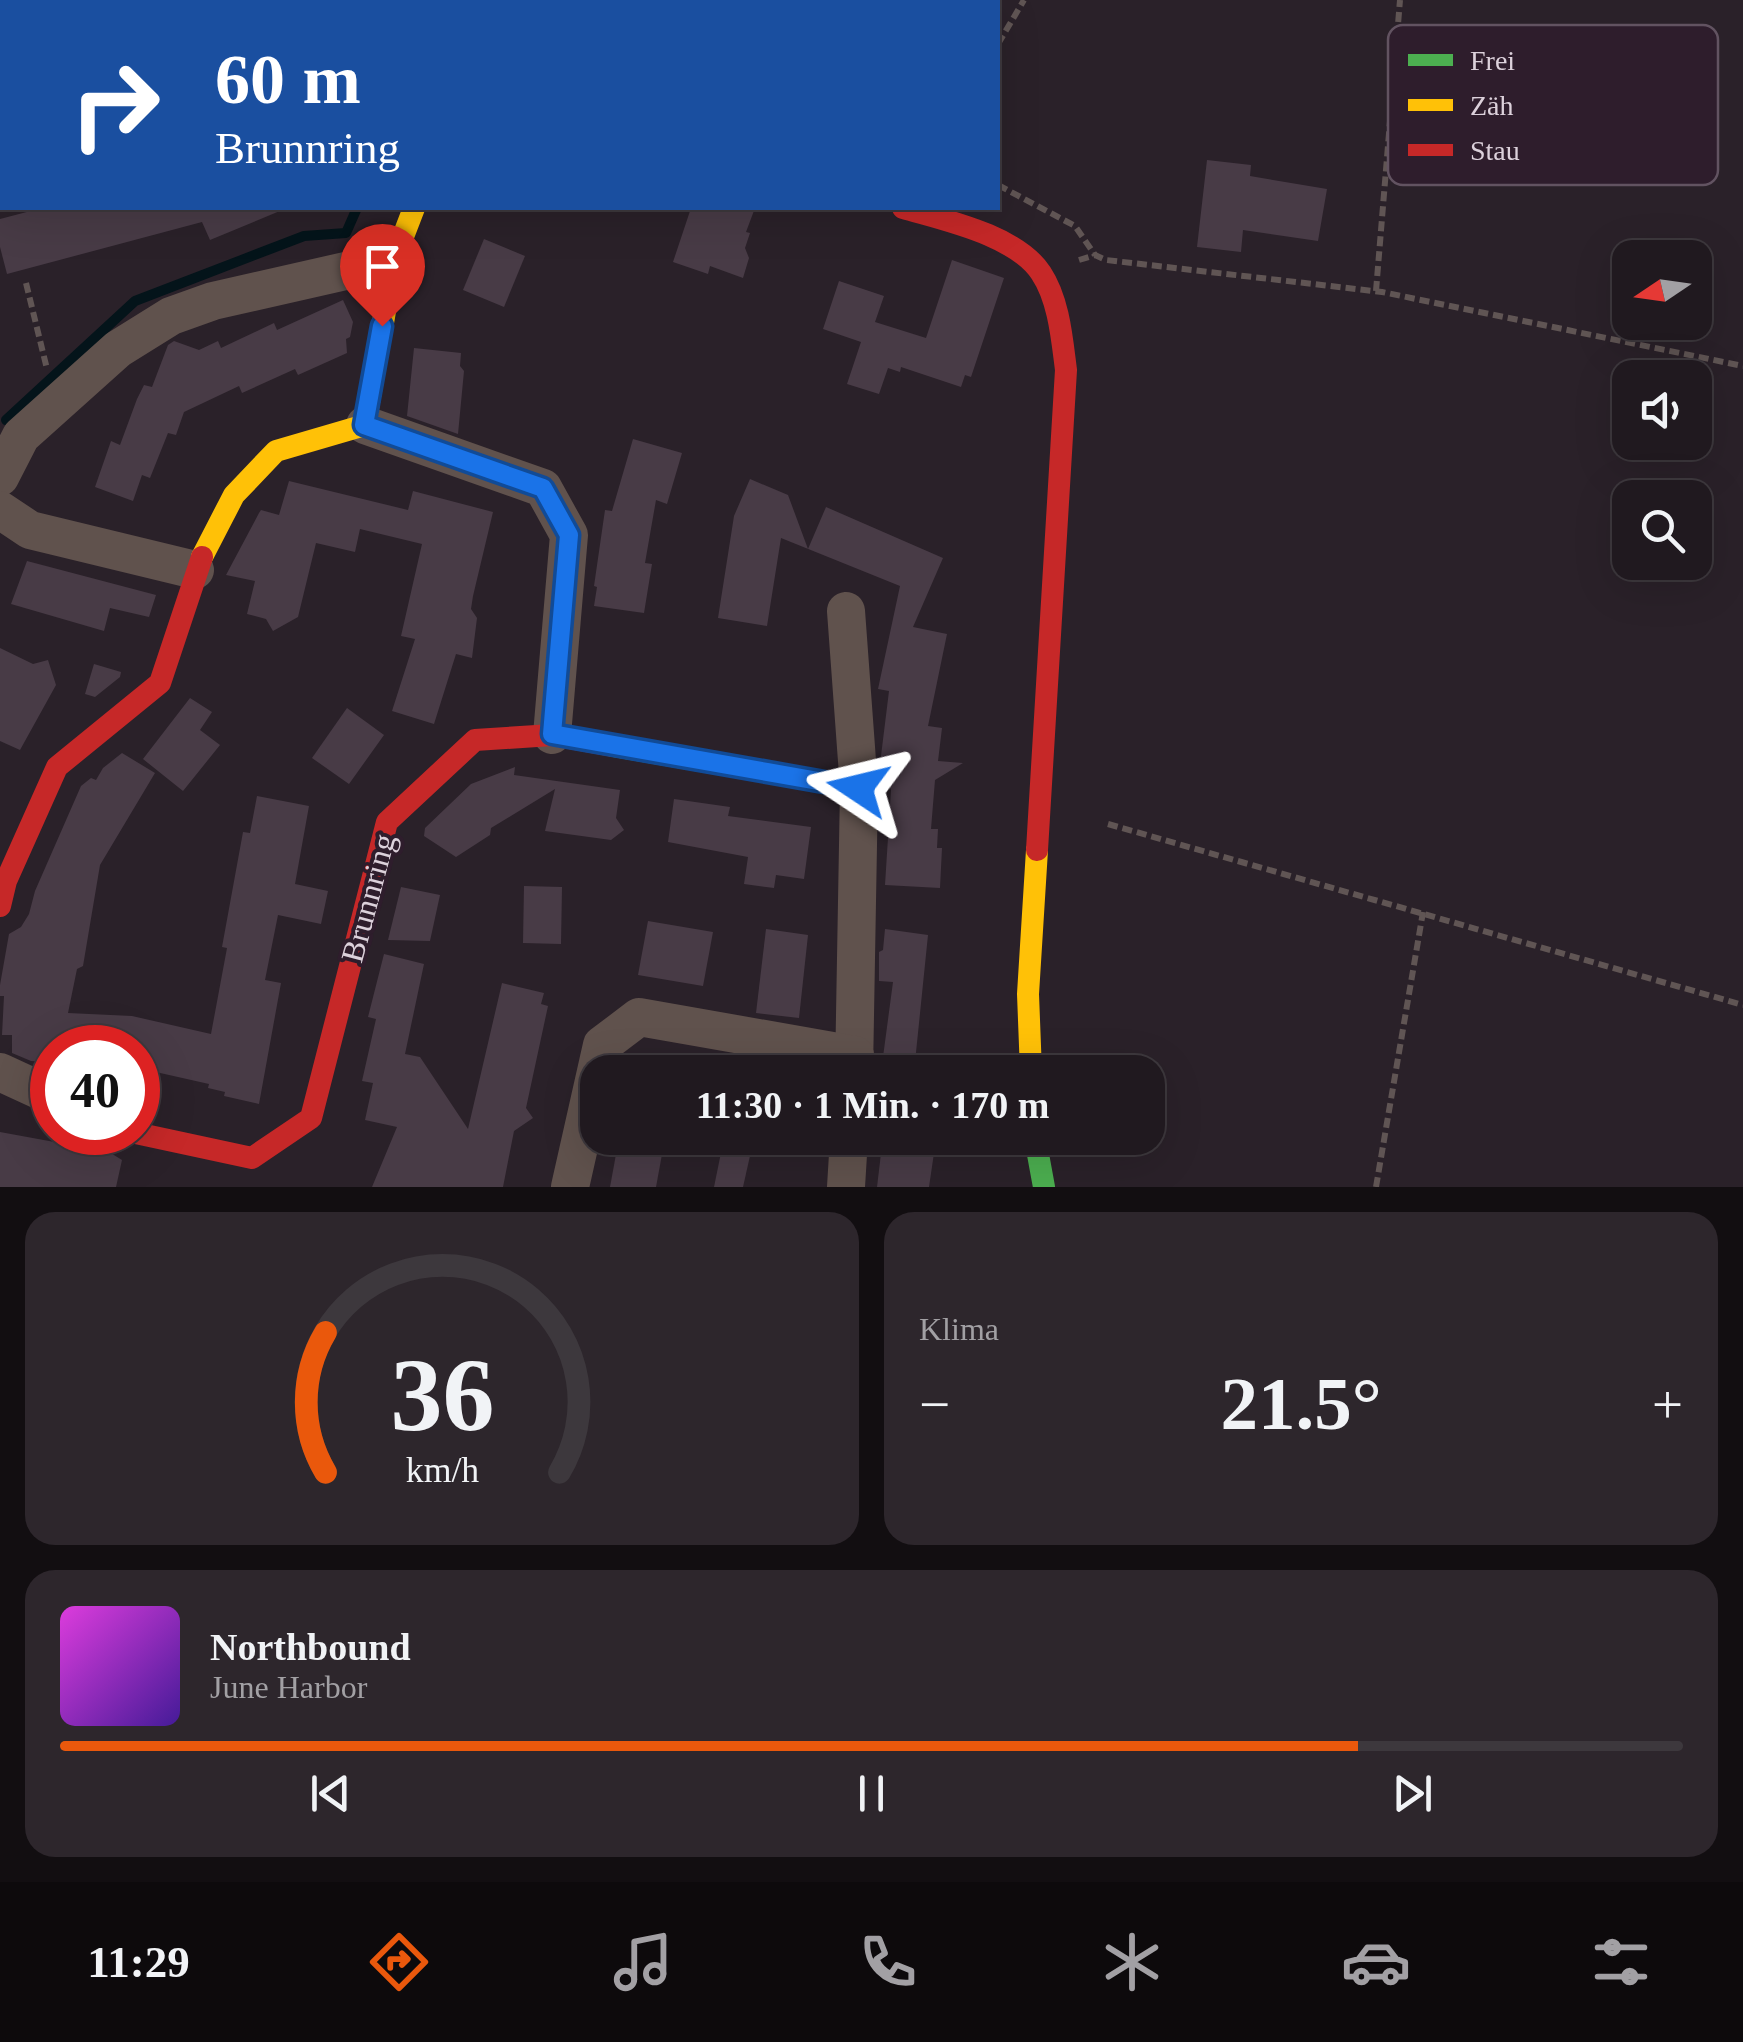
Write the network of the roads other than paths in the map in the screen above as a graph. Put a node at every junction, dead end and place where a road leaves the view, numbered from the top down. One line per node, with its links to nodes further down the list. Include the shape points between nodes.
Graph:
1 (413, 210): 3 (street)
2 (909, 210): 15 (street, via 994,238 1040,272 1060,326 1066,370 1028,994)
3 (394, 260): 4 (street); 5 (street, via 171,316 118,349 21,436)
4 (364, 425): 7 (street, via 276,452 234,495); 9 (street, via 543,488 569,535)
5 (2, 465)
6 (0, 510): 7 (street, via 30,530)
7 (195, 570): 11 (street, via 160,683 56,767)
8 (846, 611): 10 (street)
9 (552, 734): 10 (street, Brunnring); 22 (street, Brunnring, via 475,740 386,822 311,1118)
10 (858, 788): 14 (street)
11 (0, 906)
12 (600, 1055): 13 (street, via 602,1045 640,1017)
13 (813, 1055)
14 (854, 1055)
15 (1031, 1055)
16 (0, 1072): 17 (street)
17 (30, 1086)
18 (160, 1142): 22 (street, Brunnring)
19 (580, 1143): 23 (street)
20 (848, 1155): 24 (street)
21 (1038, 1155): 25 (street)
22 (249, 1172)
23 (570, 1187)
24 (846, 1187)
25 (1044, 1187)

